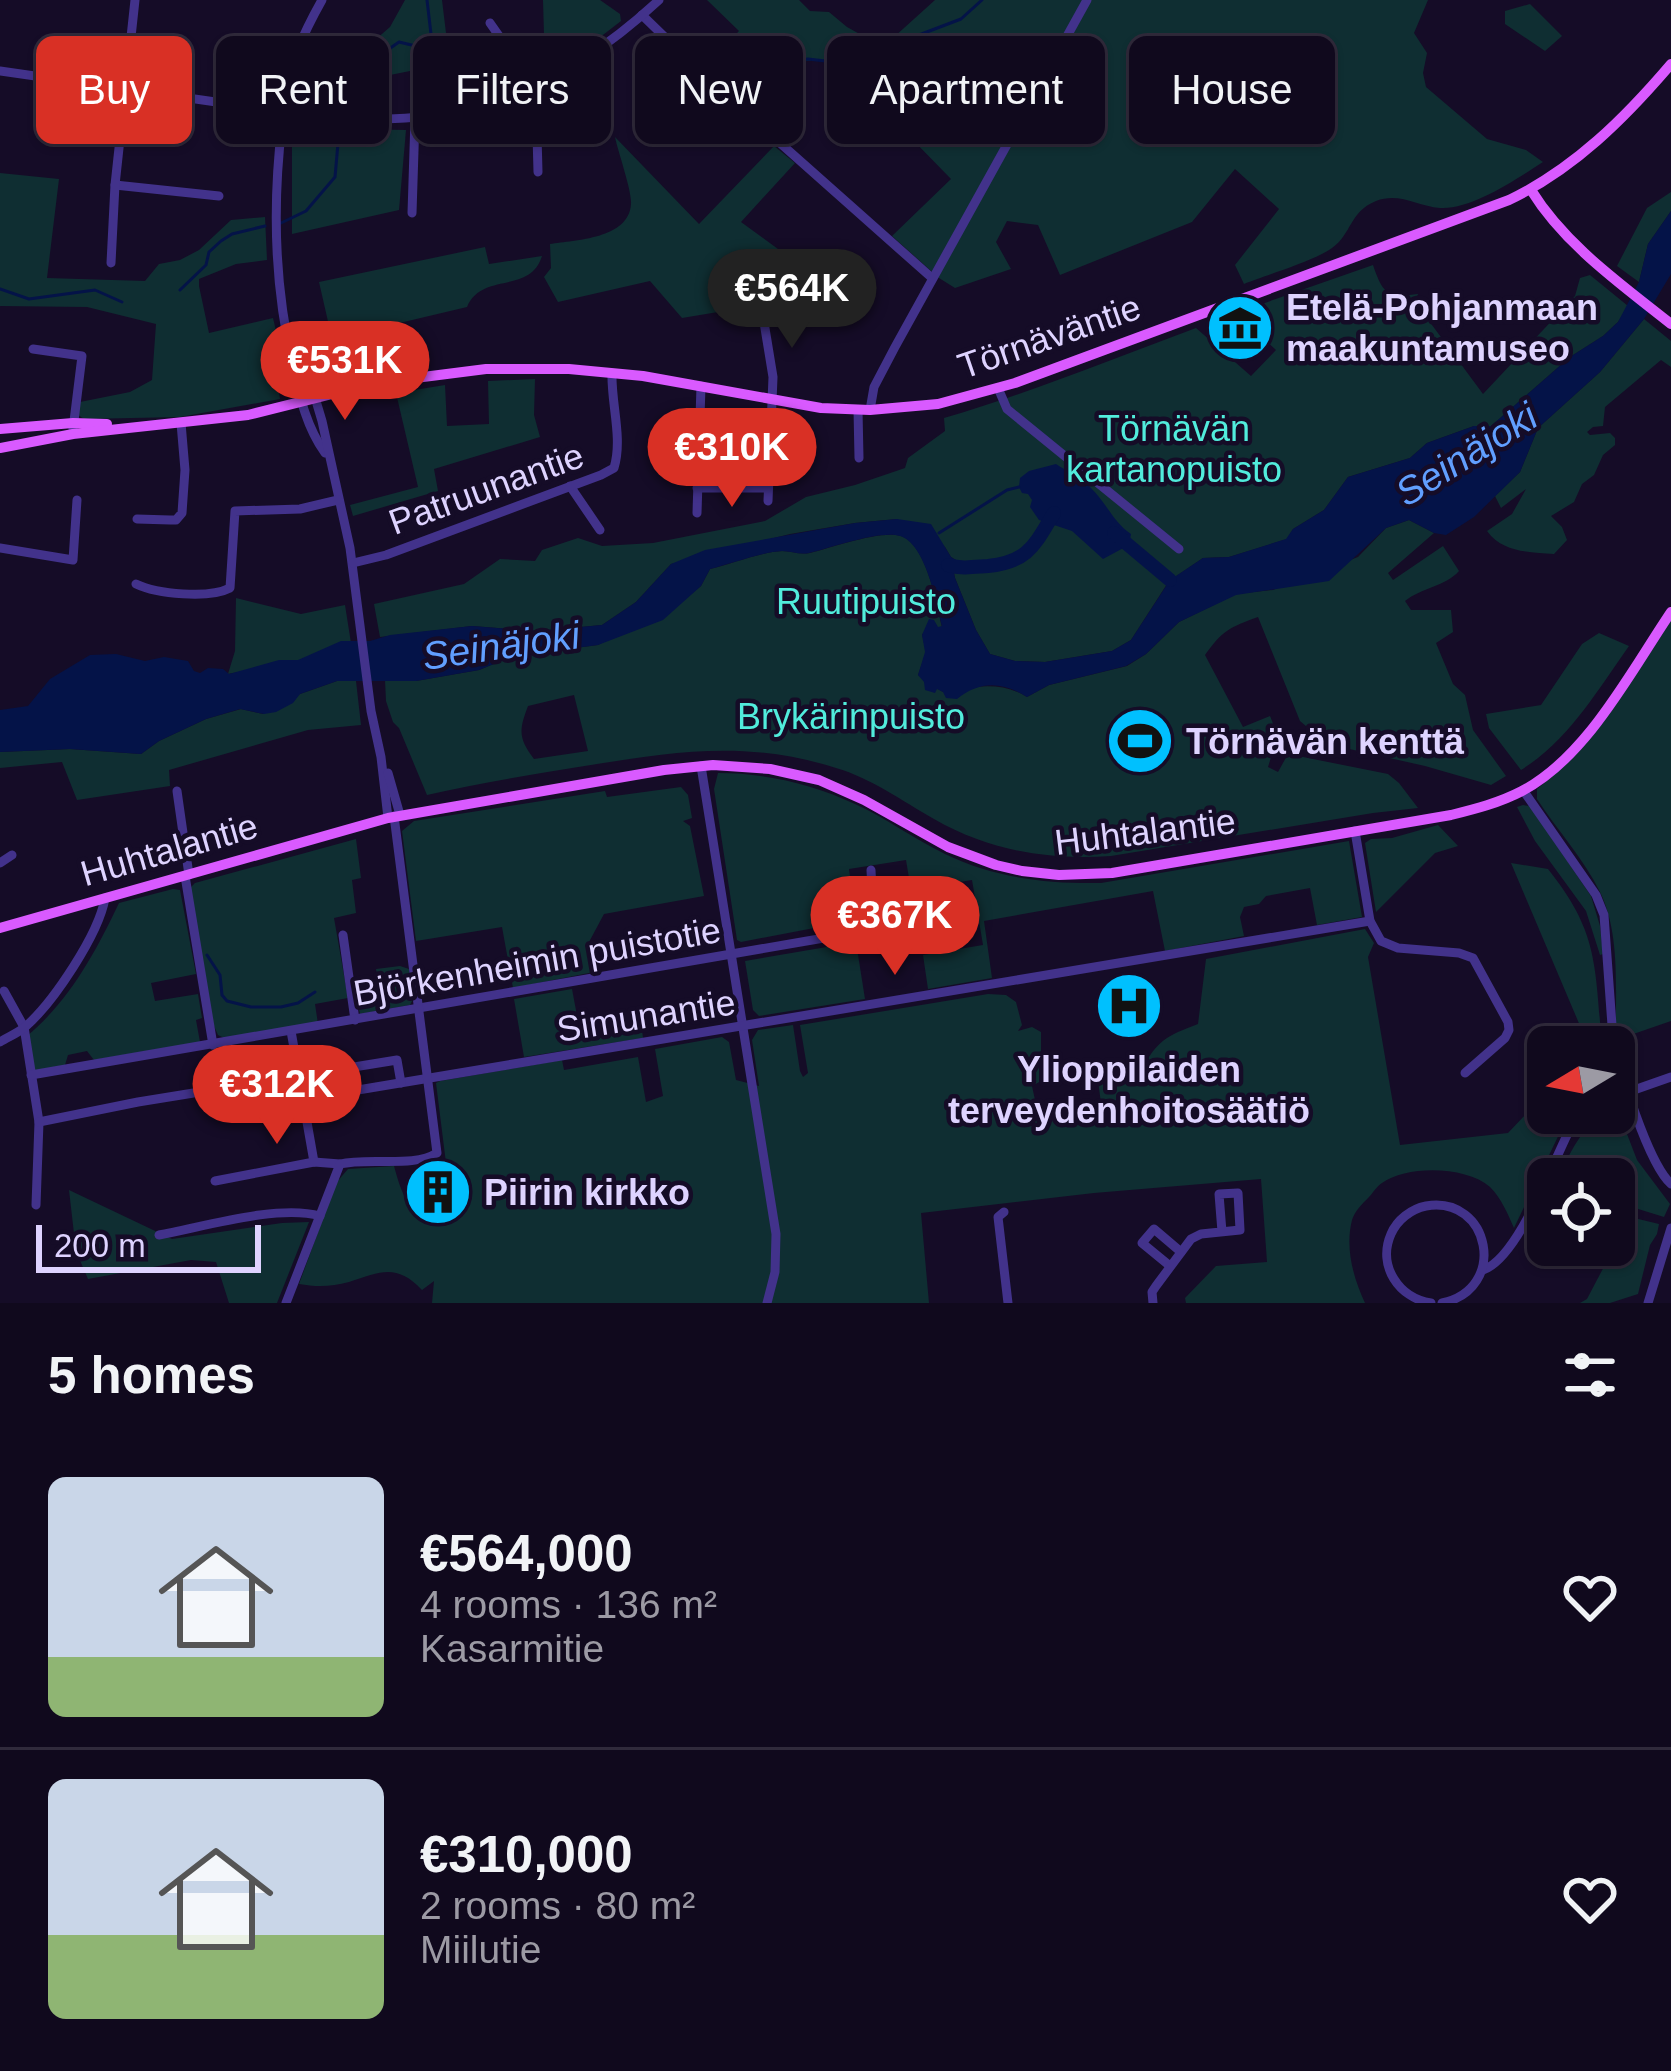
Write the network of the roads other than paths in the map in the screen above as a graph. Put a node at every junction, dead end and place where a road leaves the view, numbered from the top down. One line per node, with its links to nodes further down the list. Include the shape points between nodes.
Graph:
1 (134, 0): 7 (street)
2 (322, 0): 8 (street)
3 (658, 0): 5 (street)
4 (1087, 0): 24 (street)
5 (643, 15): 10 (street); 24 (street)
6 (490, 23): 9 (street)
7 (130, 36)
8 (303, 36)
9 (498, 36)
10 (611, 38)
11 (1671, 64): 20 (main road, Törnäväntie, via 1599,139)
12 (0, 71): 13 (street)
13 (36, 76)
14 (120, 144): 19 (street)
15 (280, 144): 31 (street, via 278,286 286,334 305,364)
16 (415, 144): 22 (street)
17 (538, 144): 18 (street)
18 (538, 172)
19 (116, 185): 21 (street); 23 (street)
20 (1531, 190): 26 (main road, via 1567,236); 30 (main road, Törnäväntie)
21 (219, 196)
22 (412, 213)
23 (111, 263)
24 (932, 278): 33 (street)
25 (761, 304): 32 (street)
26 (1666, 319)
27 (33, 349): 36 (street, via 82,356)
28 (612, 373): 29 (main road, Törnäväntie); 31 (main road, Törnäväntie, via 443,373); 39 (street, Patruunantie, via 617,461)
29 (701, 386): 32 (main road, Törnäväntie); 40 (street)
30 (998, 388): 33 (main road, Törnäväntie, via 938,404); 49 (street, via 1007,409)
31 (308, 401): 34 (main road, Törnäväntie); 43 (street)
32 (772, 401): 33 (main road, Törnäväntie); 41 (street)
33 (864, 410): 38 (street)
34 (182, 423): 36 (main road, Törnäväntie); 46 (street, via 182,513)
35 (0, 429): 36 (main road)
36 (73, 429): 37 (main road)
37 (0, 448)
38 (860, 458)
39 (570, 486): 47 (street); 50 (street, Patruunantie)
40 (697, 488): 41 (street); 45 (street)
41 (766, 488): 44 (street)
42 (77, 500): 48 (street, via 73,560)
43 (338, 500): 50 (street); 51 (street, via 235,511 230,588 221,593)
44 (768, 501)
45 (697, 513)
46 (136, 519)
47 (600, 530)
48 (0, 548)
49 (1179, 549)
50 (353, 563): 56 (street)
51 (136, 584)
52 (1671, 612): 54 (main road, Huhtalantie, via 1586,736)
53 (701, 766): 56 (main road, Huhtalantie); 57 (main road, Huhtalantie, via 819,780 947,847 1022,871 1112,873); 68 (street)
54 (1523, 790): 57 (main road, Huhtalantie, via 1488,806); 73 (street, via 1604,914)
55 (177, 791): 61 (street)
56 (394, 816): 61 (main road, Huhtalantie); 70 (street)
57 (1355, 831): 63 (street)
58 (12, 855): 59 (street)
59 (0, 863)
60 (871, 870): 66 (street)
61 (187, 875): 62 (main road, Huhtalantie); 77 (street)
62 (105, 898): 65 (main road, Huhtalantie); 74 (street, via 95,929)
63 (1370, 921): 72 (street, Simunantie); 78 (street, via 1389,946 1473,958 1509,1030)
64 (911, 923): 66 (street, Björkenheimin puistotie)
65 (0, 928)
66 (874, 930): 68 (street, Björkenheimin puistotie)
67 (343, 935): 71 (street)
68 (731, 955): 70 (street, Björkenheimin puistotie); 72 (street)
69 (4, 991): 74 (street)
70 (418, 1009): 71 (street, Björkenheimin puistotie); 82 (street)
71 (355, 1020): 75 (street, Björkenheimin puistotie)
72 (743, 1026): 82 (street, Simunantie); 104 (street, via 776,1234)
73 (1612, 1026)
74 (24, 1027): 76 (street); 79 (street)
75 (291, 1031): 77 (street, Björkenheimin puistotie); 80 (street)
76 (0, 1042)
77 (212, 1045): 79 (street, Björkenheimin puistotie)
78 (1465, 1073)
79 (31, 1075): 88 (street)
80 (299, 1076): 83 (street, via 398,1060); 85 (street); 88 (street)
81 (1671, 1077): 84 (street)
82 (428, 1078): 83 (street, Simunantie); 91 (street, via 434,1156)
83 (401, 1083): 85 (street, Simunantie)
84 (1635, 1089)
85 (303, 1099): 86 (street, Simunantie); 90 (street)
86 (274, 1104)
87 (1635, 1108): 93 (street, via 1658,1171)
88 (39, 1122): 94 (street)
89 (1568, 1134): 102 (street, via 1516,1239)
90 (314, 1162): 91 (street); 92 (street)
91 (340, 1164): 96 (street)
92 (214, 1181)
93 (1671, 1184)
94 (36, 1205)
95 (1004, 1212): 105 (street, via 998,1217)
96 (320, 1216): 99 (street, via 280,1212); 103 (street)
97 (1671, 1228): 109 (street)
98 (1222, 1232): 100 (street, via 1201,1234)
99 (159, 1235)
100 (1181, 1252): 101 (street); 101 (street, via 1154,1229 1142,1244)
101 (1170, 1266): 106 (street, via 1152,1292)
102 (1483, 1270): 107 (street, via 1484,1244 1463,1214 1441,1205 1406,1215 1387,1246 1389,1270 1412,1298); 108 (street, via 1466,1293)
103 (286, 1303)
104 (767, 1303)
105 (1008, 1303)
106 (1154, 1303)
107 (1431, 1303)
108 (1442, 1303)
109 (1648, 1303)

